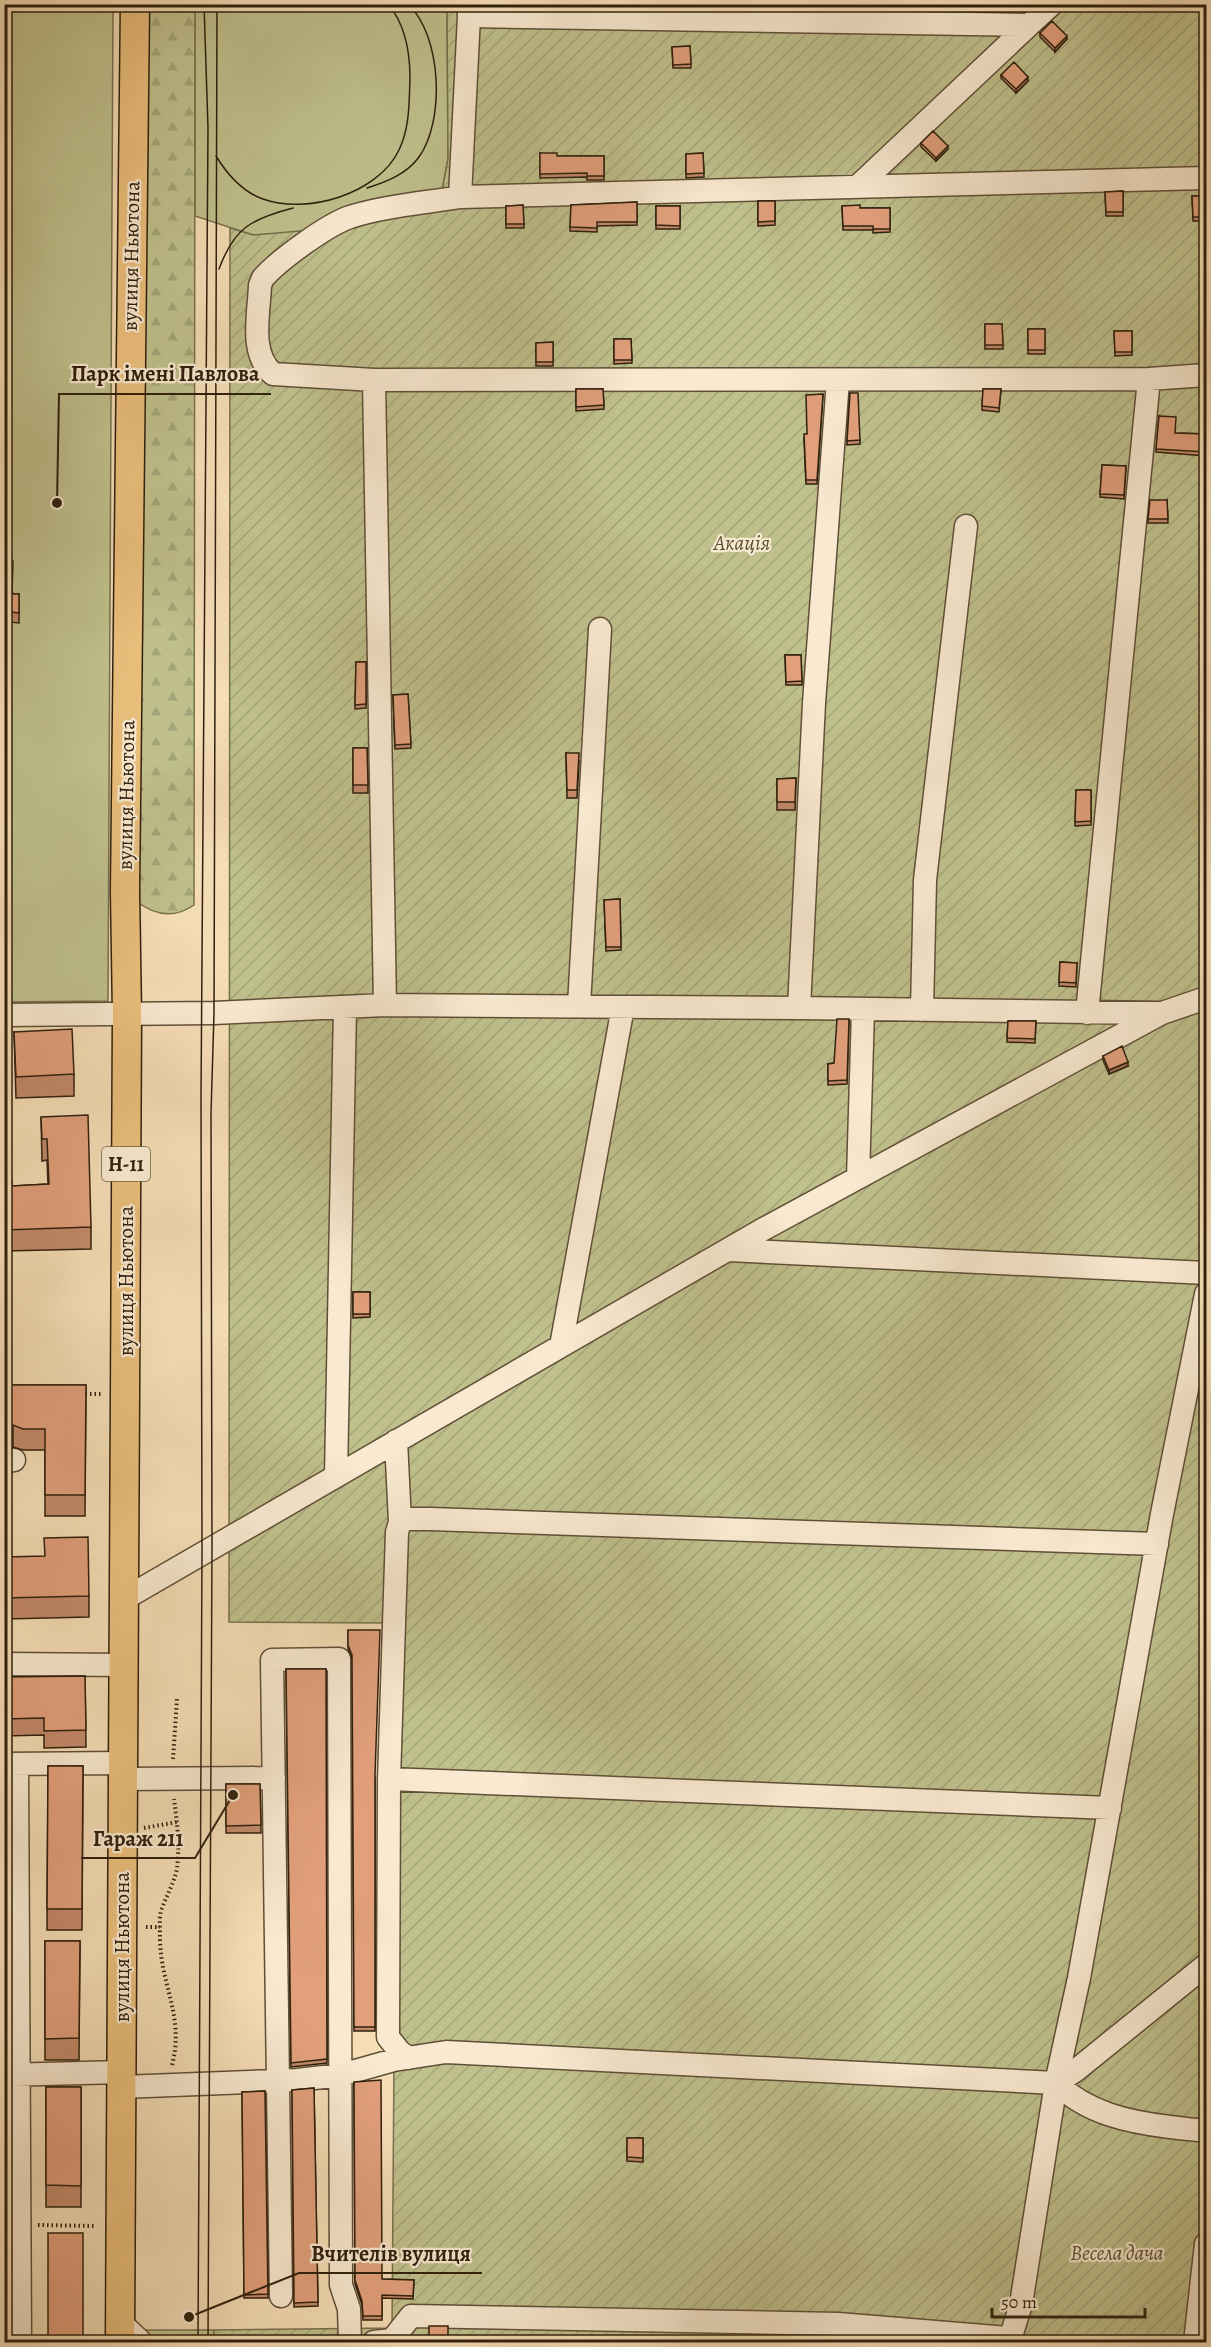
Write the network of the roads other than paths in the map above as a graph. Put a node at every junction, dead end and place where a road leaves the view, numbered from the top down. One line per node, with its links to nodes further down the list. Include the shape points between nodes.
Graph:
1 (135, 4): 25 (main road, вулиця Ньютона / Н-11)
2 (1052, 4): 4 (street)
3 (469, 10): 4 (street); 7 (street)
4 (1029, 25): 6 (street)
5 (1206, 178): 6 (street)
6 (857, 187): 7 (street)
7 (460, 197): 10 (street, via 347,218 300,246 263,278 258,351 263,366 273,374)
8 (1206, 375): 9 (street)
9 (1149, 379): 11 (street); 22 (street)
10 (374, 380): 11 (street); 15 (street)
11 (838, 380): 19 (street, via 814,703)
12 (966, 526): 21 (street, via 925,880)
13 (600, 629): 16 (street)
14 (1206, 998): 23 (street)
15 (385, 1005): 16 (street); 17 (street)
16 (579, 1006): 18 (street)
17 (345, 1007): 25 (street); 32 (street)
18 (623, 1007): 19 (street); 30 (street)
19 (799, 1008): 20 (street)
20 (862, 1010): 21 (street); 26 (street)
21 (922, 1011): 22 (street)
22 (1087, 1013): 23 (street)
23 (1162, 1013): 26 (street)
24 (4, 1015): 25 (street)
25 (127, 1015): 35 (main road, вулиця Ньютона / Н-11)
26 (858, 1178): 27 (street)
27 (728, 1250): 28 (street); 30 (street)
28 (1206, 1273)
29 (1206, 1294): 34 (street)
30 (561, 1346): 31 (street)
31 (396, 1441): 32 (street); 33 (street)
32 (336, 1476): 35 (street)
33 (400, 1522): 34 (street, via 431,1519); 41 (street)
34 (1157, 1544): 42 (street)
35 (124, 1599): 37 (main road, вулиця Ньютона / Н-11)
36 (4, 1664): 37 (street)
37 (124, 1665): 39 (main road, вулиця Ньютона / Н-11)
38 (11, 1765): 39 (street); 45 (street)
39 (123, 1771): 40 (street, via 172,1779); 47 (main road, вулиця Ньютона / Н-11)
40 (274, 1779): 46 (street, via 272,1660 339,1659); 48 (street)
41 (389, 1779): 42 (street); 44 (street, via 388,2037)
42 (1110, 1808): 49 (street)
43 (1206, 1965): 49 (street, via 1075,2072)
44 (408, 2058): 46 (street); 49 (street, via 446,2052)
45 (12, 2074): 47 (street); 56 (street)
46 (340, 2075): 48 (street); 58 (street, via 341,2285 349,2309)
47 (122, 2079): 48 (street, via 167,2086); 54 (main road, вулиця Ньютона / Н-11)
48 (278, 2082): 53 (street)
49 (1056, 2083): 50 (street, via 1087,2105 1131,2122); 55 (street, via 1021,2304)
50 (1206, 2130)
51 (1206, 2244): 52 (street)
52 (1204, 2293): 60 (street)
53 (281, 2296)
54 (121, 2333): 57 (street)
55 (1007, 2340): 59 (street, via 838,2324 411,2316 393,2340)
56 (21, 2343)
57 (141, 2343)
58 (350, 2343)
59 (374, 2343)
60 (1195, 2343)

